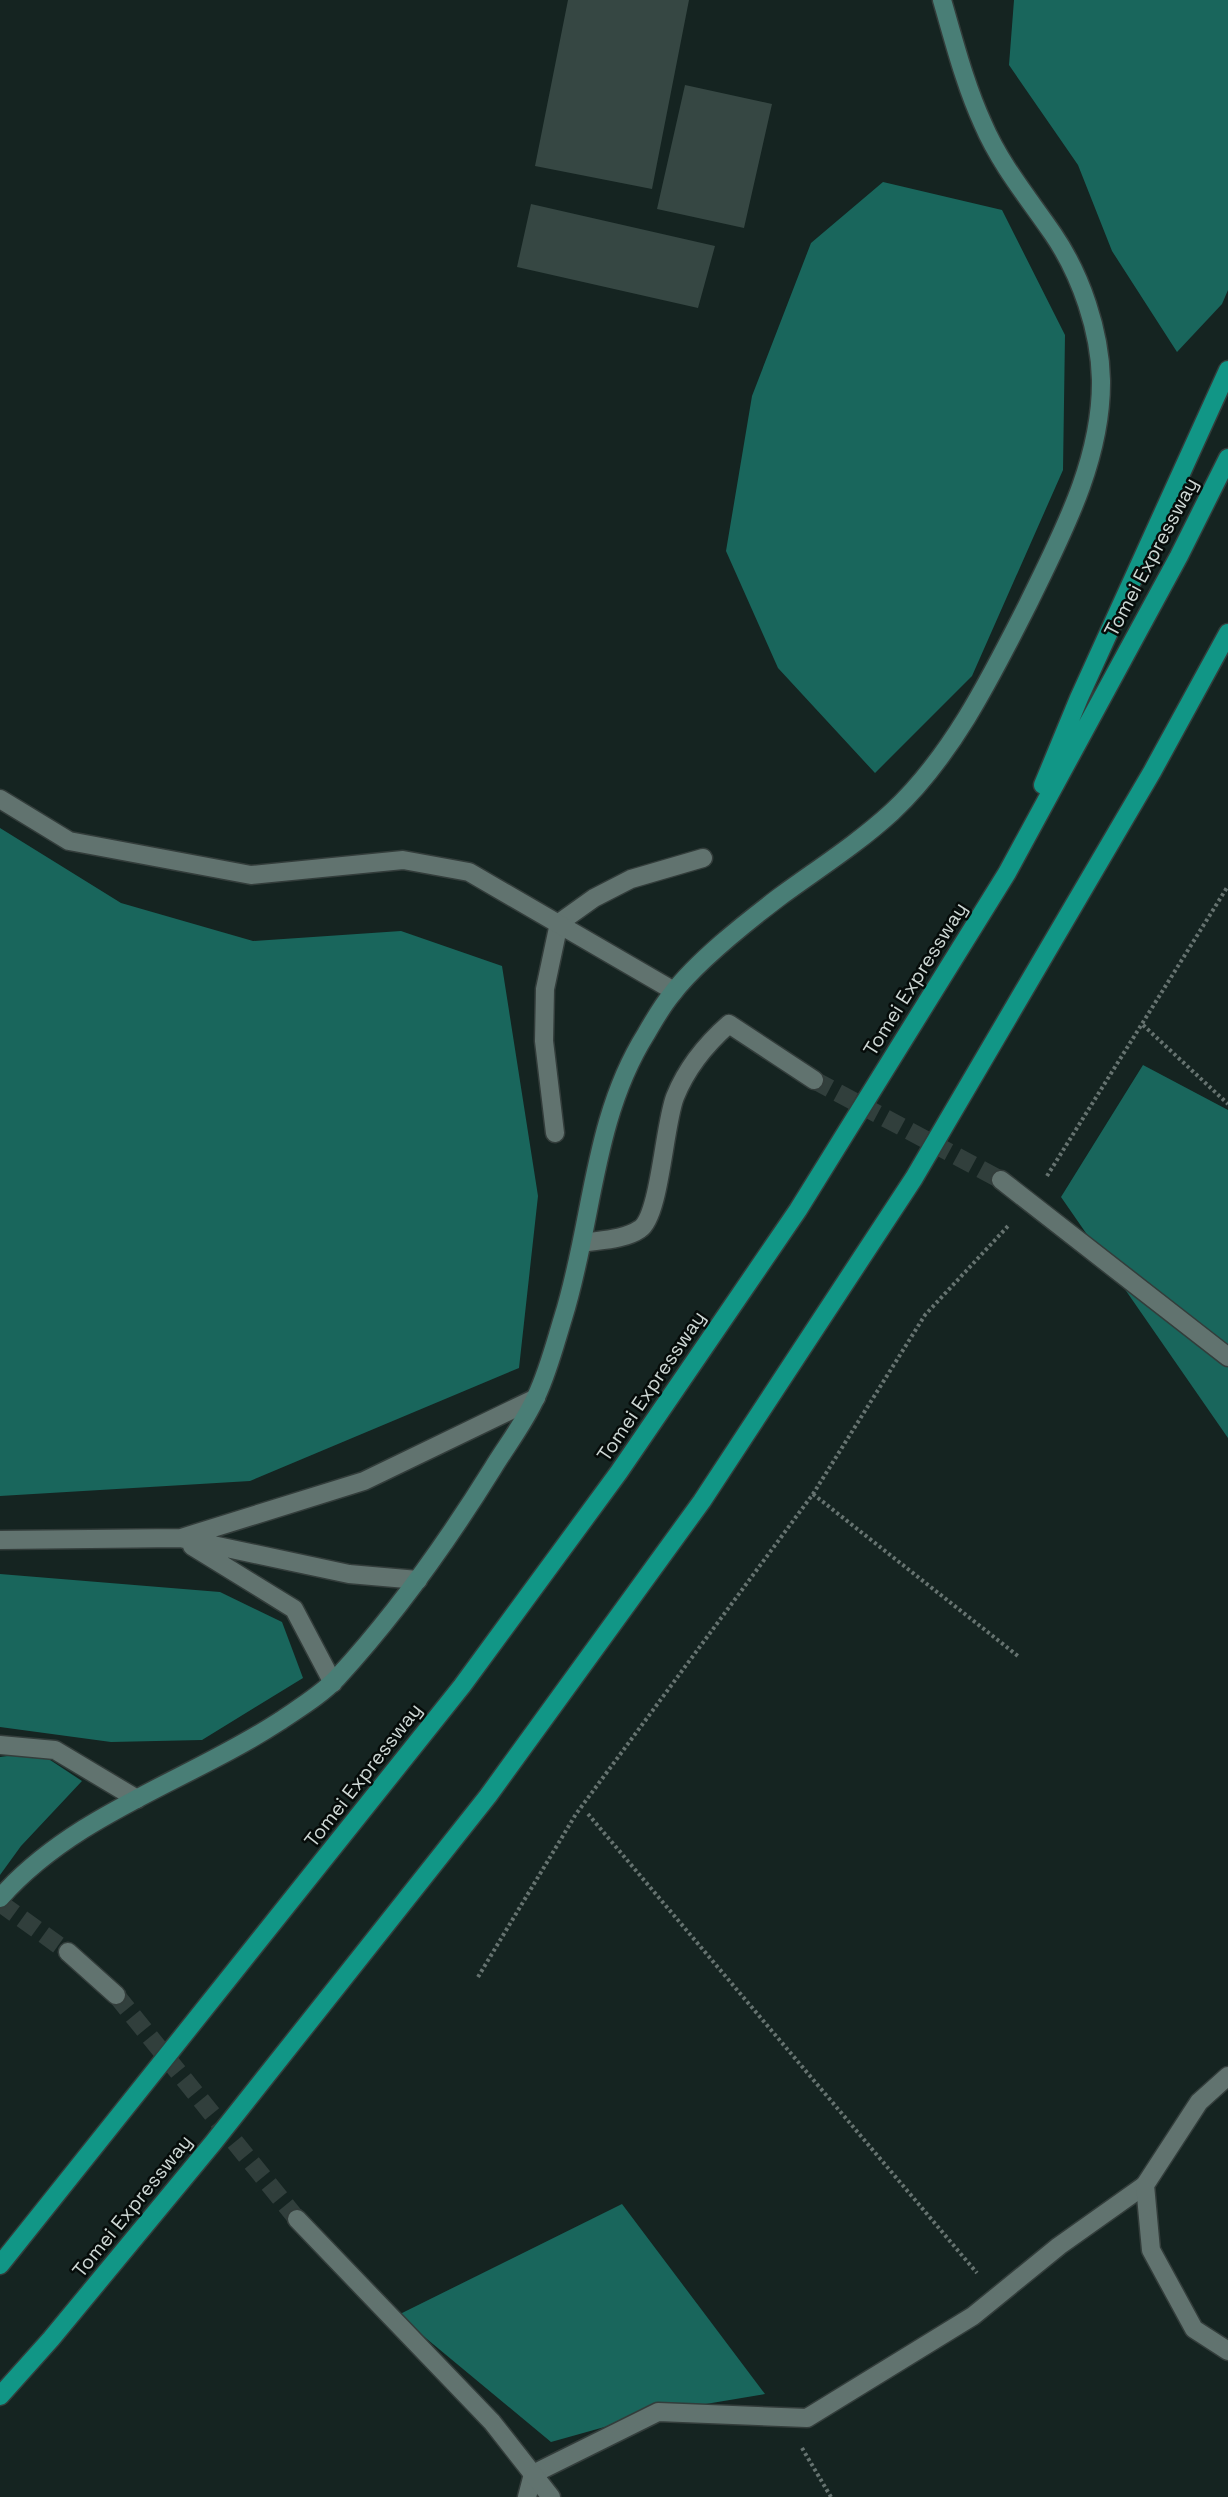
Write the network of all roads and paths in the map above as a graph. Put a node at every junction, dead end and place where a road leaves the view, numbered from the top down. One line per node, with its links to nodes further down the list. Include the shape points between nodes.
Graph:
1 (942, 0): 10 (street, via 984,127 1015,181 1058,241 1094,321 1101,384 1092,451 1066,526 1009,640 962,724 922,779 895,810 845,852 749,921)
2 (1228, 370): 7 (highway, via 1079,698)
3 (1228, 458): 7 (highway, Tomei Expressway)
4 (1228, 633): 39 (highway, Tomei Expressway, via 1152,772 914,1178 702,1501 488,1796 213,2143)
5 (0, 800): 9 (street, via 69,842 251,875 403,860 469,872)
6 (704, 858): 9 (street, via 631,879 594,897)
7 (1007, 873): 36 (highway, Tomei Expressway, via 798,1210 619,1472 455,1696)
8 (1228, 886): 11 (path)
9 (559, 923): 10 (street); 14 (street, via 545,990 544,1041)
10 (674, 991): 17 (street, via 642,1040 612,1106 597,1159)
11 (1143, 1025): 13 (path); 16 (path)
12 (814, 1080): 17 (street, via 729,1024 694,1060 675,1098 646,1223 627,1234)
13 (1228, 1104)
14 (555, 1133)
15 (1001, 1180): 16 (street)
16 (1030, 1203): 18 (street); 20 (path, via 925,1315)
17 (582, 1243): 19 (street, via 563,1318)
18 (1228, 1357)
19 (536, 1398): 21 (street, via 364,1481); 23 (street)
20 (813, 1494): 24 (path); 31 (path, via 576,1814)
21 (180, 1538): 22 (street); 23 (street, via 349,1574); 25 (street, via 294,1609)
22 (0, 1540)
23 (418, 1580): 25 (street)
24 (1018, 1656)
25 (333, 1683): 27 (street, via 252,1738)
26 (0, 1744): 27 (street, via 55,1750)
27 (137, 1799): 29 (street, via 87,1827 34,1864)
28 (588, 1814): 37 (path)
29 (0, 1898)
30 (68, 1952): 32 (street)
31 (478, 1977)
32 (116, 1995)
33 (1228, 2076): 34 (street, via 1200,2102)
34 (1145, 2185): 37 (street, via 1059,2246); 38 (street, via 1151,2250 1194,2329)
35 (297, 2219): 41 (street, via 492,2422)
36 (0, 2265)
37 (997, 2297): 40 (street, via 973,2316 807,2418)
38 (1228, 2351)
39 (0, 2396)
40 (783, 2417): 41 (street, via 658,2412); 44 (path)
41 (533, 2474): 42 (street); 43 (street)
42 (527, 2497)
43 (551, 2497)
44 (831, 2497)

